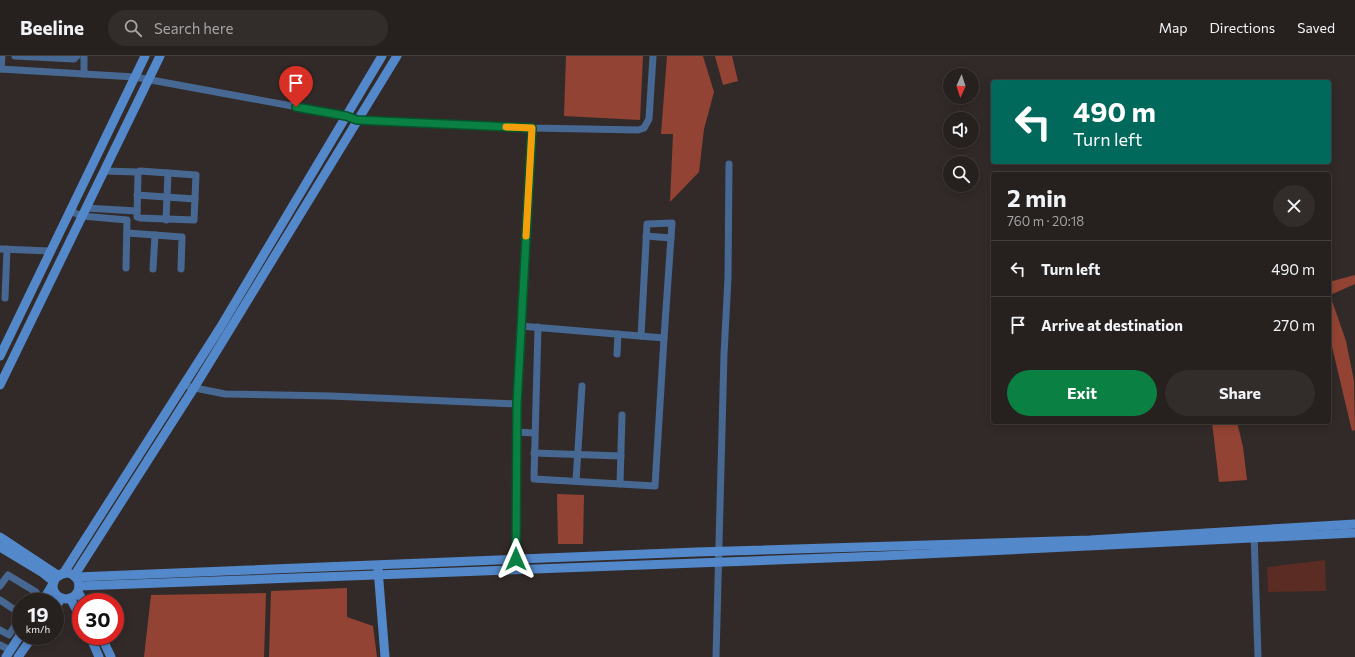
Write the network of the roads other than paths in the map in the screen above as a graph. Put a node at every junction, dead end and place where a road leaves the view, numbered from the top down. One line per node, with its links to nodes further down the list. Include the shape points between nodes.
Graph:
1 (2, 56): 12 (street)
2 (15, 56): 10 (street)
3 (77, 56): 11 (street, via 74,59)
4 (84, 56): 14 (street)
5 (145, 56): 15 (street)
6 (160, 56): 16 (street)
7 (382, 56): 17 (street)
8 (397, 56): 18 (street)
9 (653, 56): 20 (street, via 649,119 644,128)
10 (35, 57): 11 (street)
11 (51, 58): 13 (street)
12 (1, 69): 13 (street)
13 (46, 71): 14 (street)
14 (84, 74): 15 (street)
15 (135, 77): 16 (street); 19 (street)
16 (148, 80): 17 (street); 21 (street)
17 (346, 116): 18 (street); 51 (street)
18 (357, 120): 20 (street); 53 (street)
19 (113, 123): 21 (street); 29 (street)
20 (532, 128): 43 (street)
21 (124, 129): 23 (street)
22 (729, 164): 68 (street, via 728,278)
23 (104, 170): 24 (street); 31 (street)
24 (138, 172): 25 (street); 26 (street)
25 (168, 173): 27 (street); 28 (street, via 196,175)
26 (137, 195): 27 (street); 30 (street)
27 (167, 197): 28 (street); 32 (street)
28 (195, 199): 32 (street, via 194,220)
29 (70, 211): 31 (street); 38 (street)
30 (137, 211): 31 (street); 32 (street, via 137,217 140,218)
31 (84, 212): 33 (street, via 126,220); 50 (street)
32 (166, 220)
33 (127, 233): 34 (street); 39 (street)
34 (155, 235): 40 (street); 41 (street, via 182,237)
35 (646, 236): 36 (street); 36 (street, via 647,224 672,223); 46 (street)
36 (671, 238): 47 (street)
37 (3, 249): 38 (street); 42 (street)
38 (50, 251): 49 (street)
39 (126, 268)
40 (153, 269)
41 (181, 269)
42 (5, 298)
43 (521, 326): 44 (street); 54 (street)
44 (538, 327): 45 (street); 57 (street)
45 (618, 334): 46 (street); 48 (street)
46 (641, 336): 47 (street)
47 (664, 338): 62 (street, via 655,486)
48 (616, 354)
49 (0, 356)
50 (0, 385)
51 (184, 385): 53 (street); 75 (street)
52 (582, 386): 59 (street)
53 (194, 388): 54 (street, via 225,394); 74 (street)
54 (517, 404): 56 (street)
55 (622, 415): 60 (street)
56 (516, 432): 57 (street); 69 (street)
57 (534, 433): 58 (street)
58 (534, 453): 59 (street); 61 (street, via 534,479)
59 (578, 454): 60 (street); 61 (street)
60 (621, 456): 62 (street)
61 (576, 481): 62 (street)
62 (620, 484)
63 (1355, 524): 65 (street)
64 (1355, 533): 65 (street)
65 (1254, 535): 68 (street); 70 (street); 98 (street)
66 (0, 537): 75 (street)
67 (0, 546): 75 (street, via 43,573)
68 (718, 551): 69 (street); 70 (street)
69 (516, 559): 71 (street); 72 (street)
70 (718, 562): 72 (street); 97 (street)
71 (378, 564): 73 (street); 74 (street)
72 (516, 570): 73 (street)
73 (379, 575): 77 (street); 96 (street)
74 (75, 576): 75 (street); 77 (street)
75 (59, 577): 79 (street); 81 (street, via 55,592)
76 (0, 586): 78 (street, via 8,575)
77 (79, 589): 80 (street); 81 (street)
78 (35, 593)
79 (48, 593)
80 (81, 593)
81 (66, 598): 83 (street)
82 (0, 600): 84 (street)
83 (72, 606)
84 (12, 609)
85 (0, 630): 86 (street, via 9,635)
86 (12, 630)
87 (14, 645): 92 (street)
88 (27, 645): 93 (street)
89 (94, 645): 94 (street)
90 (105, 645): 95 (street)
91 (0, 646): 92 (street)
92 (8, 654)
93 (18, 657)
94 (100, 657)
95 (111, 657)
96 (385, 657)
97 (716, 657)
98 (1258, 657)

